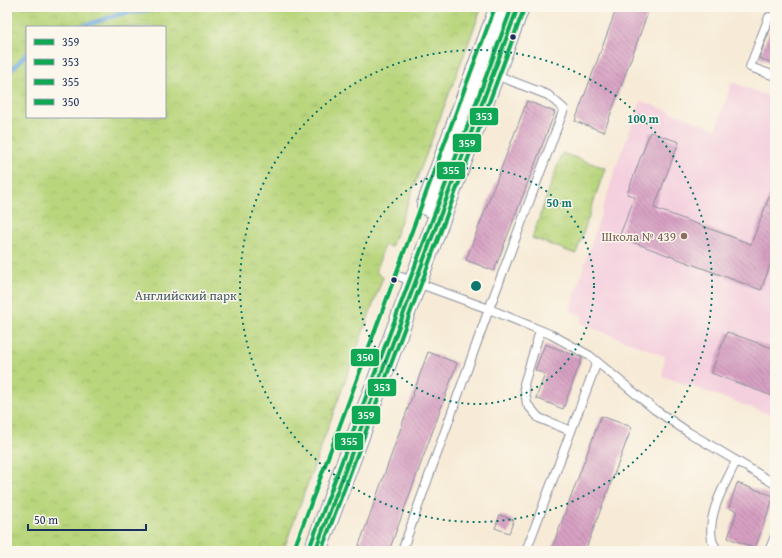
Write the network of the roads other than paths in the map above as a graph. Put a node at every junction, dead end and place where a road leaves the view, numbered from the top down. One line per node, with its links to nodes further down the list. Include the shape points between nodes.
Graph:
1 (501, 7): 4 (street)
2 (518, 7): 4 (street)
3 (775, 17): 5 (lane, via 769,17 750,66)
4 (486, 71): 6 (street); 7 (lane, via 548,95 564,109)
5 (775, 76)
6 (409, 279): 7 (lane); 14 (street); 15 (street)
7 (489, 308): 8 (lane); 16 (lane)
8 (540, 331): 9 (lane, via 552,335); 10 (lane, via 524,384 527,404 539,418)
9 (597, 362): 10 (lane); 11 (lane, via 654,409)
10 (571, 431): 17 (lane)
11 (736, 462): 12 (lane); 18 (lane, via 719,498 712,522 712,542)
12 (775, 484)
13 (775, 536): 19 (lane)
14 (300, 551)
15 (315, 551)
16 (402, 551)
17 (526, 551)
18 (718, 551)
19 (769, 551)

